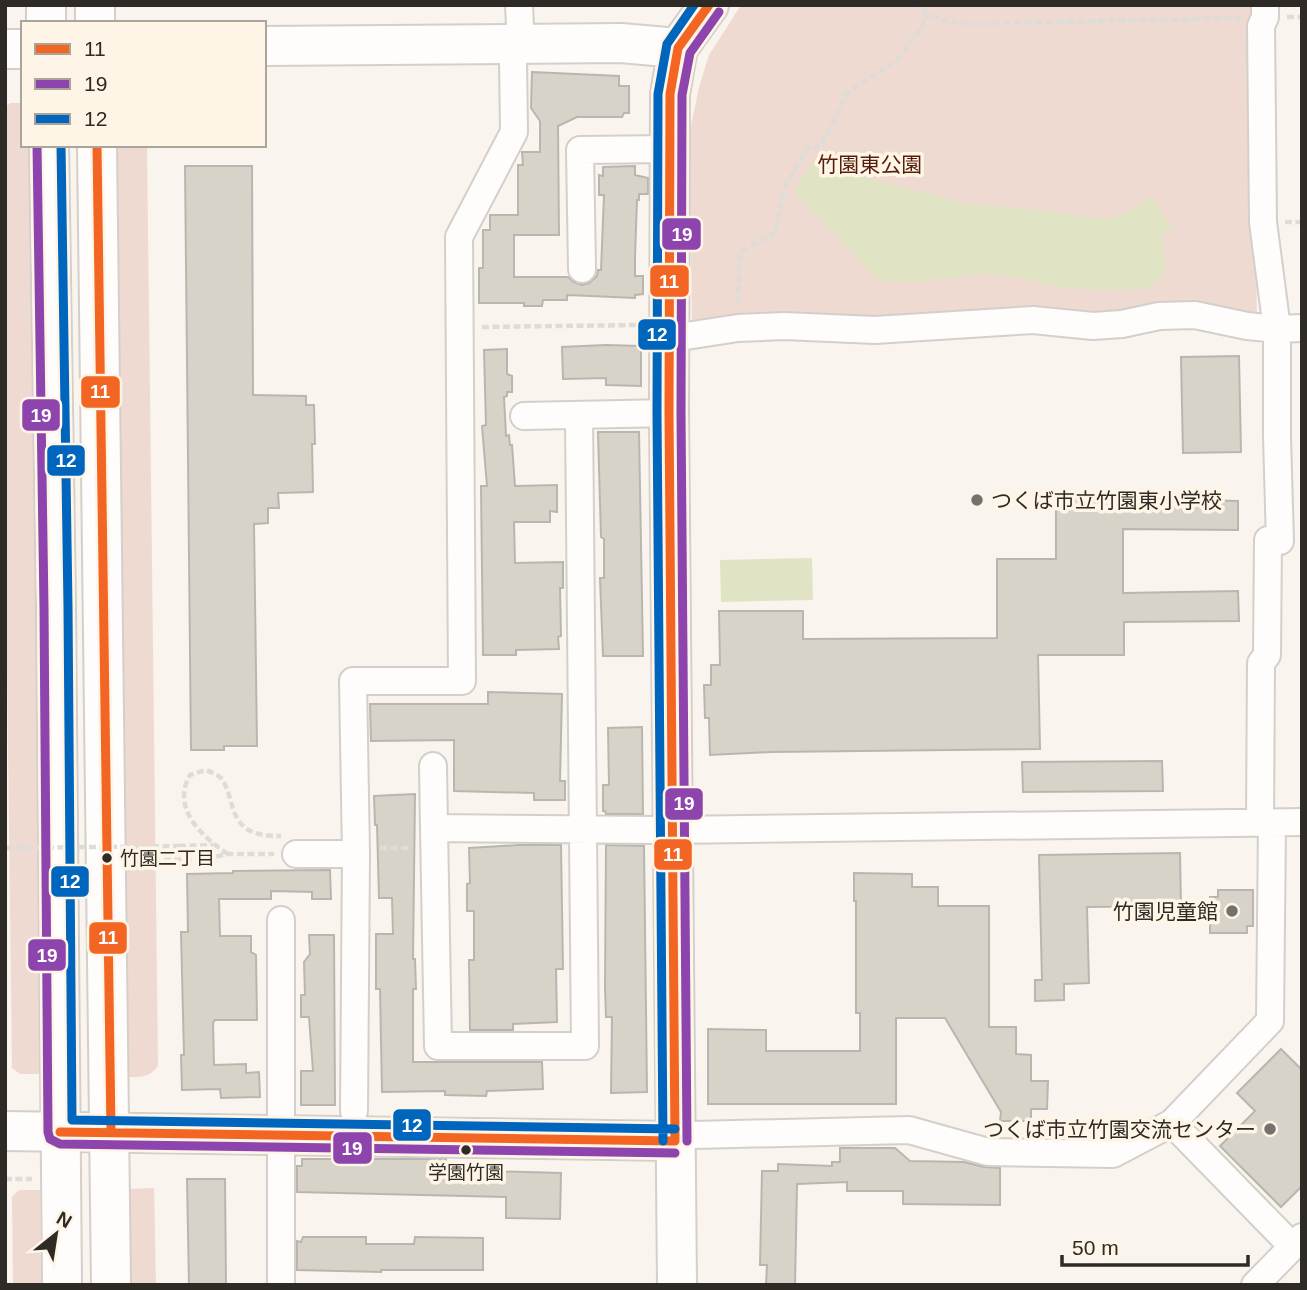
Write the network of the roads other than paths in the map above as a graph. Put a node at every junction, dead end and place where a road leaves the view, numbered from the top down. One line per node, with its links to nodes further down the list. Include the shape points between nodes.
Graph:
1 (519, 5): 4 (street)
2 (709, 5): 6 (street)
3 (1265, 11): 11 (street, via 1261,26 1263,222)
4 (517, 44): 5 (street); 6 (street, via 621,43); 22 (street, via 514,132 459,237 462,681 353,681)
5 (266, 46)
6 (678, 48): 9 (street, via 670,94)
7 (49, 147): 27 (street)
8 (97, 147): 28 (street)
9 (670, 149): 10 (street, via 580,150); 13 (street)
10 (582, 269)
11 (1289, 329): 12 (street, via 1195,315 1093,326 1033,320 875,330 785,326); 17 (street, via 1277,437 1280,541 1268,540 1267,655 1261,663)
12 (686, 336)
13 (669, 413): 14 (street); 19 (street)
14 (579, 415): 15 (street); 18 (street)
15 (524, 416)
16 (433, 766): 20 (street)
17 (1281, 823): 19 (street); 25 (street, via 1270,1021)
18 (583, 829): 19 (street); 20 (street); 20 (street, via 585,1046 438,1046)
19 (663, 830): 30 (street)
20 (434, 838)
21 (291, 845): 22 (street)
22 (356, 854): 24 (street)
23 (281, 920): 29 (street)
24 (354, 1111)
25 (1172, 1123): 30 (street, via 1113,1154 988,1152 909,1130); 31 (street)
26 (5, 1131): 27 (street)
27 (60, 1132): 28 (street); 32 (street)
28 (111, 1132): 29 (street); 33 (street)
29 (280, 1135): 30 (street); 34 (street)
30 (684, 1138): 35 (street)
31 (1297, 1241): 36 (street)
32 (62, 1285)
33 (111, 1285)
34 (281, 1285)
35 (677, 1285)
36 (1255, 1285)

